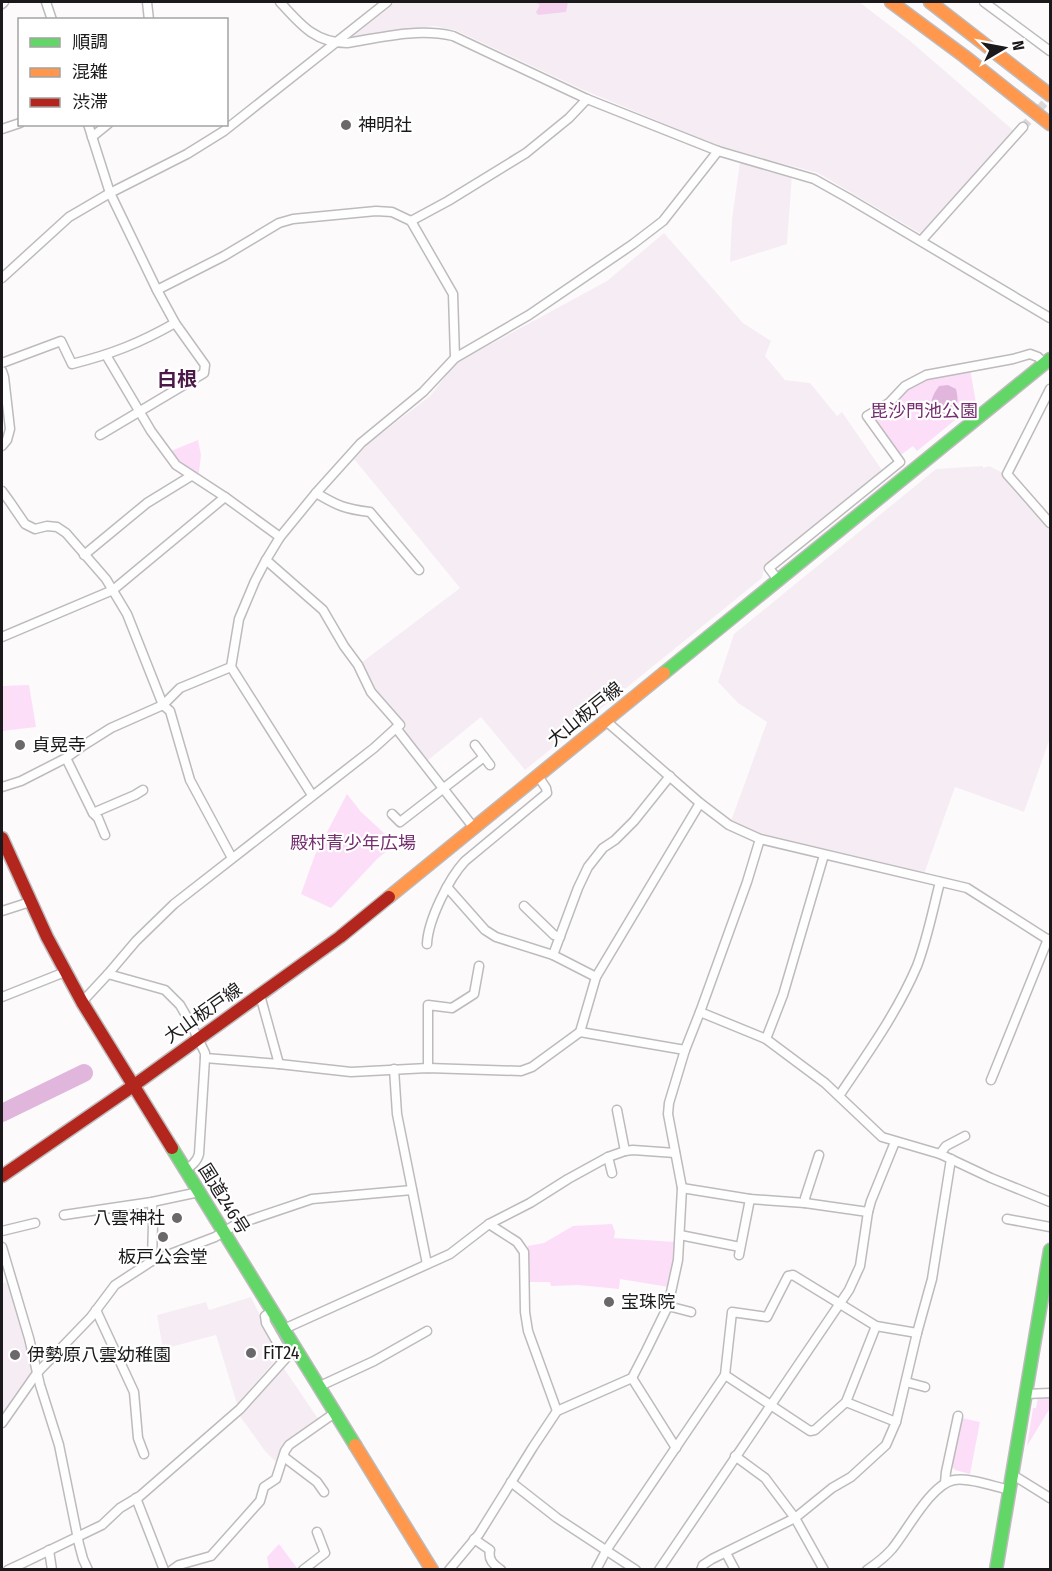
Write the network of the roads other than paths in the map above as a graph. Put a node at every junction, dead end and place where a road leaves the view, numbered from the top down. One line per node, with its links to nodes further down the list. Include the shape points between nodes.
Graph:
1 (46, 2): 8 (street)
2 (147, 2): 9 (street)
3 (280, 2): 10 (street, via 313,34)
4 (387, 2): 10 (street)
5 (891, 2): 15 (main road)
6 (930, 2): 12 (main road)
7 (984, 2): 11 (street)
8 (51, 18)
9 (149, 18)
10 (336, 43): 13 (street, via 438,32); 22 (street, via 224,131)
11 (1050, 51)
12 (1050, 95)
13 (587, 99): 21 (street); 23 (street, via 526,153)
14 (18, 124): 19 (street)
15 (1050, 124)
16 (89, 126): 20 (street)
17 (106, 126): 20 (street)
18 (1023, 127): 24 (street)
19 (2, 129)
20 (92, 137): 22 (street)
21 (718, 151): 24 (street, via 814,179); 30 (street, via 663,221 529,315)
22 (110, 193): 25 (street, via 69,217); 26 (street)
23 (411, 221): 26 (street, via 392,212 376,211 279,222); 30 (street, via 453,294)
24 (921, 241): 27 (street)
25 (2, 278)
26 (157, 290): 28 (street)
27 (1050, 318)
28 (175, 323): 29 (street); 35 (street, via 205,365 204,373)
29 (106, 355): 32 (street, via 72,363 61,341); 35 (street)
30 (455, 358): 40 (street, via 423,392 361,443)
31 (1048, 361): 49 (main road, 大山板戸線); 49 (street, via 1030,354 926,375 867,416 900,462 769,568)
32 (2, 363)
33 (2, 371): 37 (street, via 10,429)
34 (1050, 389): 44 (street, via 1007,474)
35 (140, 412): 36 (street); 38 (street, via 176,465)
36 (100, 435)
37 (2, 446)
38 (191, 476): 41 (street); 46 (street, via 147,503)
39 (2, 491): 42 (street)
40 (316, 493): 45 (street); 48 (street, via 348,509 370,512)
41 (225, 497): 45 (street); 50 (street)
42 (10, 502): 43 (street); 46 (street, via 25,524 35,529 57,527)
43 (2, 507)
44 (1050, 523)
45 (280, 537): 47 (street)
46 (84, 555): 50 (street)
47 (266, 560): 52 (street, via 239,619); 55 (street, via 323,610 371,692 400,725)
48 (419, 570)
49 (778, 580): 54 (main road, 大山板戸線)
50 (113, 590): 51 (street); 53 (street)
51 (2, 636)
52 (231, 667): 53 (street, via 180,688); 65 (street)
53 (163, 705): 58 (street, via 106,731); 74 (street, via 170,711 190,780)
54 (606, 721): 60 (main road, 大山板戸線); 61 (street)
55 (396, 728): 63 (street); 65 (street)
56 (475, 745): 57 (street)
57 (484, 757): 59 (street); 63 (street)
58 (66, 758): 62 (street); 67 (street)
59 (490, 765)
60 (538, 776): 69 (main road, 大山板戸線); 76 (street, via 547,794 465,861)
61 (670, 776): 66 (street); 80 (street, via 634,821 588,867)
62 (2, 787)
63 (444, 789): 68 (street, via 402,824); 69 (street)
64 (143, 790): 67 (street)
65 (312, 795): 74 (street)
66 (700, 803): 72 (street, via 729,825); 87 (street)
67 (93, 813): 70 (street)
68 (392, 814)
69 (474, 828): 88 (main road, 大山板戸線, via 340,937)
70 (105, 835)
71 (2, 838): 77 (main road, 国道246号)
72 (760, 839): 73 (street); 91 (street)
73 (824, 855): 75 (street); 94 (street)
74 (232, 858): 86 (street, via 174,904)
75 (939, 882): 81 (street, via 967,888); 102 (street, via 918,964 907,988)
76 (447, 887): 82 (street); 83 (street, via 485,930)
77 (30, 902): 79 (street); 85 (main road, 国道246号)
78 (524, 906): 80 (street)
79 (2, 910)
80 (560, 937): 83 (street)
81 (1049, 940): 100 (street)
82 (427, 944)
83 (553, 955): 87 (street)
84 (479, 966): 98 (street, via 474,994 452,1008 428,1001)
85 (65, 972): 89 (street); 90 (main road, 国道246号)
86 (108, 974): 90 (street); 93 (street, via 165,990 180,1005)
87 (596, 976): 92 (street)
88 (260, 995): 93 (main road, 大山板戸線); 97 (street)
89 (2, 997)
90 (82, 1002): 101 (main road, 国道246号)
91 (700, 1012): 94 (street); 95 (street)
92 (580, 1032): 95 (street); 98 (street, via 532,1067 520,1071)
93 (197, 1038): 96 (street); 101 (main road, 大山板戸線)
94 (766, 1040): 102 (street)
95 (685, 1050): 107 (street, via 669,1103)
96 (205, 1058): 97 (street); 112 (street, via 199,1154)
97 (279, 1064): 99 (street, via 351,1072)
98 (428, 1068): 99 (street)
99 (394, 1070): 116 (street, via 397,1114)
100 (991, 1080)
101 (133, 1086): 112 (main road, 国道246号); 114 (main road, 大山板戸線)
102 (839, 1096): 105 (street, via 882,1137)
103 (617, 1110): 106 (street)
104 (965, 1136): 108 (street)
105 (895, 1142): 108 (street); 122 (street)
106 (625, 1151): 107 (street); 110 (street)
107 (675, 1153): 115 (street)
108 (940, 1154): 111 (street)
109 (819, 1155): 121 (street)
110 (608, 1157): 113 (street); 126 (street)
111 (951, 1159): 120 (street); 143 (street, via 934,1269)
112 (185, 1170): 117 (main road, 国道246号)
113 (612, 1173)
114 (2, 1176)
115 (682, 1188): 118 (street); 130 (street)
116 (412, 1190): 129 (street, via 312,1199 243,1222); 134 (street)
117 (199, 1192): 119 (street); 129 (main road, 国道246号)
118 (750, 1199): 121 (street); 130 (street, via 740,1251)
119 (152, 1202): 123 (street); 133 (street)
120 (1050, 1202)
121 (805, 1203): 122 (street)
122 (868, 1212): 135 (street, via 860,1266)
123 (64, 1215)
124 (1007, 1220): 127 (street)
125 (35, 1223): 128 (street)
126 (489, 1224): 134 (street, via 450,1254); 154 (street, via 517,1242 524,1252 528,1331)
127 (1050, 1227)
128 (2, 1231)
129 (223, 1233): 133 (street); 138 (main road, 国道246号)
130 (680, 1235): 136 (street)
131 (2, 1246): 144 (street)
132 (1050, 1250): 151 (main road)
133 (152, 1261): 137 (street, via 115,1285)
134 (427, 1264): 141 (street)
135 (841, 1303): 140 (street); 145 (street, via 793,1275 788,1276 767,1317 732,1312); 153 (street)
136 (668, 1306): 139 (street); 146 (street)
137 (96, 1310): 144 (street); 160 (street, via 134,1392 138,1438)
138 (273, 1311): 141 (main road, 国道246号); 169 (street, via 265,1316 266,1323 286,1358 240,1408)
139 (691, 1312)
140 (876, 1326): 143 (street); 152 (street)
141 (284, 1329): 148 (main road, 国道246号)
142 (427, 1331): 148 (street)
143 (917, 1333): 147 (street)
144 (37, 1373): 158 (street); 172 (street, via 59,1445)
145 (725, 1375): 153 (street); 159 (street)
146 (632, 1378): 154 (street); 159 (street)
147 (906, 1382): 149 (street); 157 (street)
148 (320, 1386): 155 (main road, 国道246号)
149 (925, 1387)
150 (1050, 1393): 151 (street)
151 (1026, 1394): 163 (main road)
152 (846, 1402): 153 (street, via 810,1431); 157 (street)
153 (770, 1406): 161 (street)
154 (557, 1411): 164 (street)
155 (336, 1412): 162 (street, via 289,1445); 184 (main road, 国道246号)
156 (958, 1416): 165 (street)
157 (896, 1422): 170 (street, via 886,1445 851,1477)
158 (2, 1423)
159 (675, 1448): 174 (street)
160 (144, 1454)
161 (735, 1456): 170 (street, via 765,1478); 189 (street)
162 (284, 1457): 167 (street); 182 (street, via 276,1479 264,1487 260,1501 211,1556)
163 (1013, 1475): 166 (main road); 168 (street)
164 (511, 1482): 173 (street); 174 (street, via 557,1518)
165 (945, 1484): 166 (street, via 963,1480); 193 (street, via 932,1494 892,1549)
166 (1010, 1490): 194 (main road)
167 (324, 1492)
168 (1050, 1497)
169 (136, 1498): 172 (street, via 102,1525); 181 (street)
170 (795, 1518): 176 (street); 192 (street)
171 (317, 1532): 183 (street, via 325,1553)
172 (77, 1537): 175 (street); 180 (street)
173 (474, 1539): 185 (street); 186 (street, via 490,1550 493,1564)
174 (607, 1549): 187 (street); 188 (street)
175 (49, 1550): 177 (street); 179 (street)
176 (726, 1553): 190 (street); 191 (street)
177 (21, 1567): 178 (street)
178 (8, 1569)
179 (52, 1569)
180 (88, 1569)
181 (164, 1569)
182 (172, 1569)
183 (303, 1569)
184 (432, 1569)
185 (449, 1569)
186 (501, 1569)
187 (596, 1569)
188 (636, 1569)
189 (658, 1569)
190 (701, 1569)
191 (735, 1569)
192 (824, 1569)
193 (867, 1569)
194 (996, 1569)

